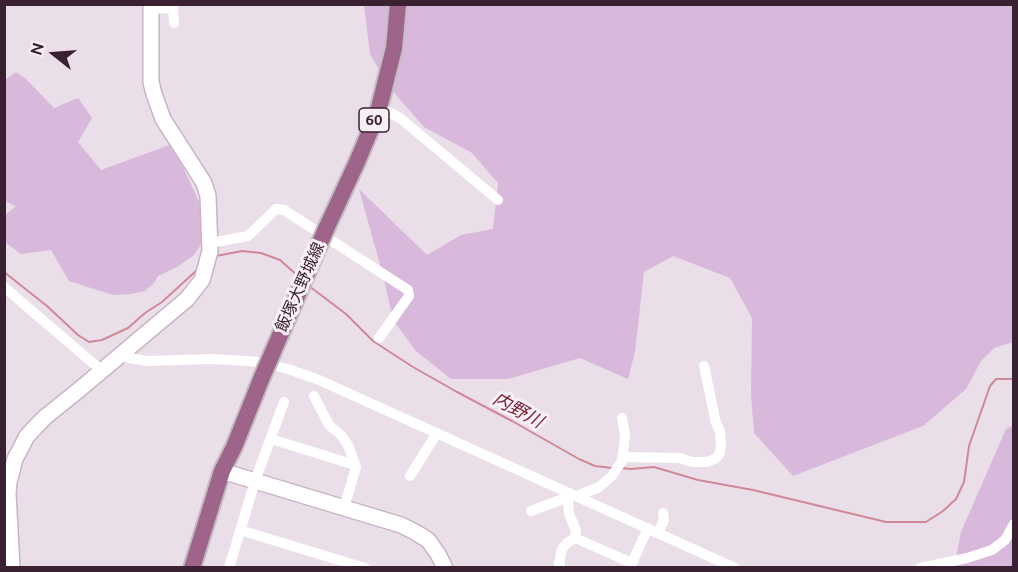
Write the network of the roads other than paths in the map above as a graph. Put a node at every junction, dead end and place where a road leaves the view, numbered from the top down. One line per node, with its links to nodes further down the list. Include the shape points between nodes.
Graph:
1 (398, 4): 4 (main road, 飯塚大野城線 / 60, via 394,48)
2 (151, 7): 3 (street, via 173,8); 6 (street, via 151,82 163,119 204,183)
3 (174, 23)
4 (379, 107): 5 (street, via 400,118); 20 (main road, 飯塚大野城線 / 60, bridge)
5 (498, 200)
6 (210, 247): 8 (street, via 248,236 276,209 284,210 408,290 409,297); 9 (street, via 197,288)
7 (4, 287): 11 (street)
8 (379, 338)
9 (119, 357): 11 (street); 15 (street, via 259,362 319,380)
10 (704, 366): 17 (street, via 720,431 720,453 715,459)
11 (101, 370): 19 (street, via 34,427)
12 (314, 396): 18 (street, via 329,425 348,445)
13 (284, 402): 16 (street)
14 (622, 418): 17 (street)
15 (436, 433): 21 (street); 23 (street)
16 (271, 439): 18 (street); 22 (street)
17 (622, 459): 23 (street, via 599,487)
18 (355, 465): 24 (street)
19 (8, 471): 31 (street)
20 (222, 471): 22 (street); 32 (main road, 飯塚大野城線 / 60)
21 (410, 476)
22 (255, 481): 24 (street); 28 (street)
23 (572, 497): 25 (street); 29 (street); 30 (street, via 569,514)
24 (344, 508): 35 (street, via 415,531 428,540)
25 (531, 511)
26 (663, 513): 29 (street, via 664,520)
27 (1014, 524): 38 (street, via 1005,540 992,550)
28 (240, 530): 33 (street); 34 (street)
29 (653, 530): 30 (street, via 632,563); 37 (street)
30 (575, 538): 36 (street, via 562,549)
31 (12, 567)
32 (192, 567)
33 (229, 567)
34 (365, 567)
35 (445, 567)
36 (559, 567)
37 (735, 567)
38 (920, 567)

